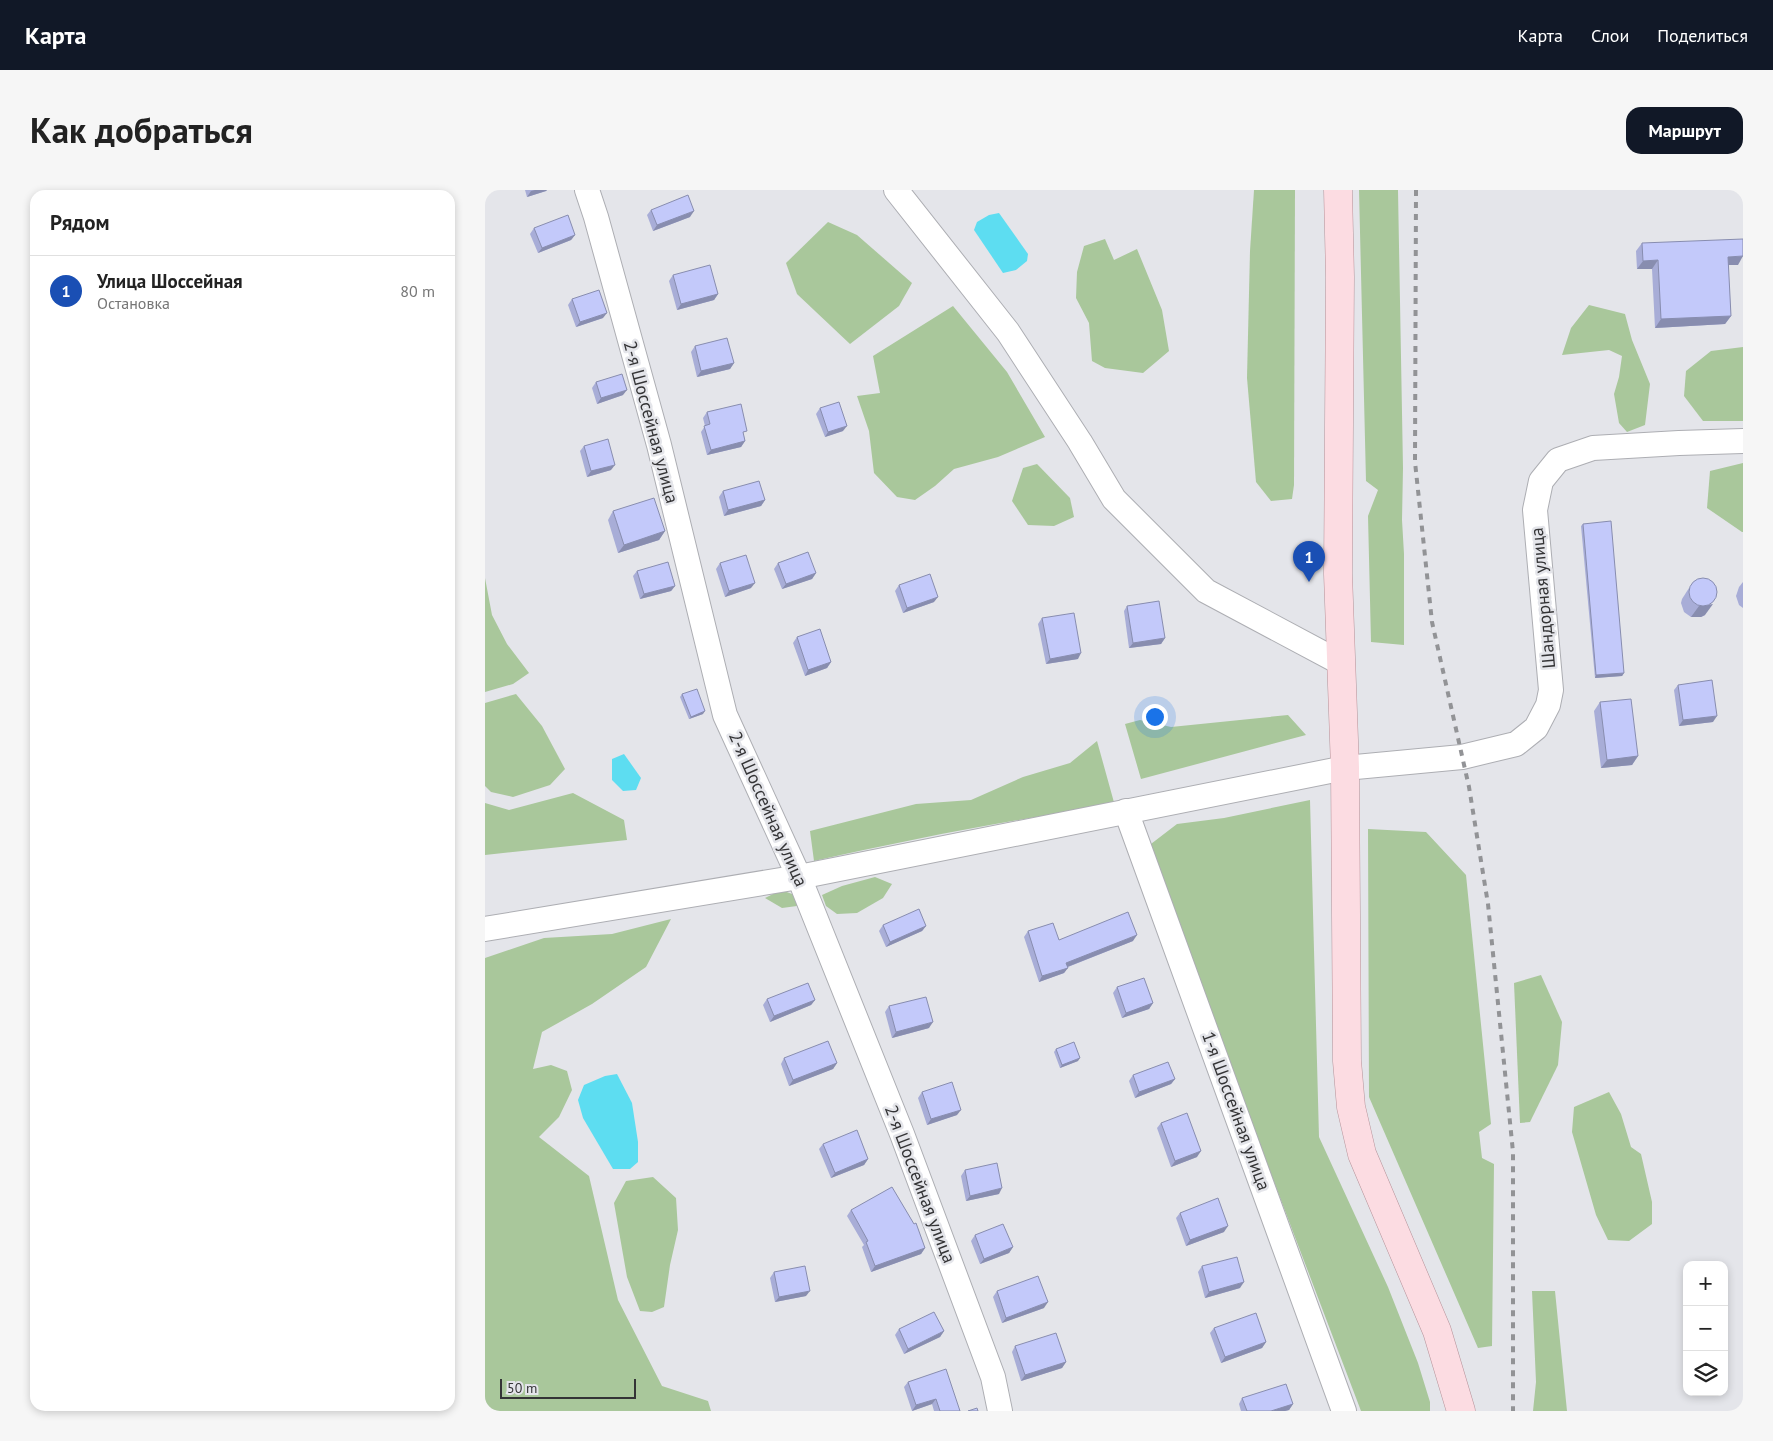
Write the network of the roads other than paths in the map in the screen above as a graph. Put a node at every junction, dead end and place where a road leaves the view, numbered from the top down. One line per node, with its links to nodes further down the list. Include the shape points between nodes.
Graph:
1 (587, 190): 8 (street, 2-я Шоссейная улица, via 659,446 725,715)
2 (896, 190): 5 (street, via 1008,332 1081,442 1114,499 1206,592)
3 (1338, 190): 5 (main road)
4 (1743, 441): 6 (street, Шандорная улица, via 1593,448 1558,460 1541,481 1535,510 1551,690 1548,705 1535,728 1516,744 1463,757)
5 (1341, 663): 6 (main road)
6 (1345, 768): 7 (street, Шандорная улица); 12 (main road, via 1347,1061 1351,1107 1361,1154 1437,1331)
7 (1126, 811): 8 (street, Шандорная улица); 11 (street, 1-я Шоссейная улица)
8 (799, 877): 9 (street, Шандорная улица); 10 (street, 2-я Шоссейная улица, via 902,1134 993,1377)
9 (485, 928)
10 (1001, 1411)
11 (1344, 1411)
12 (1461, 1411)

